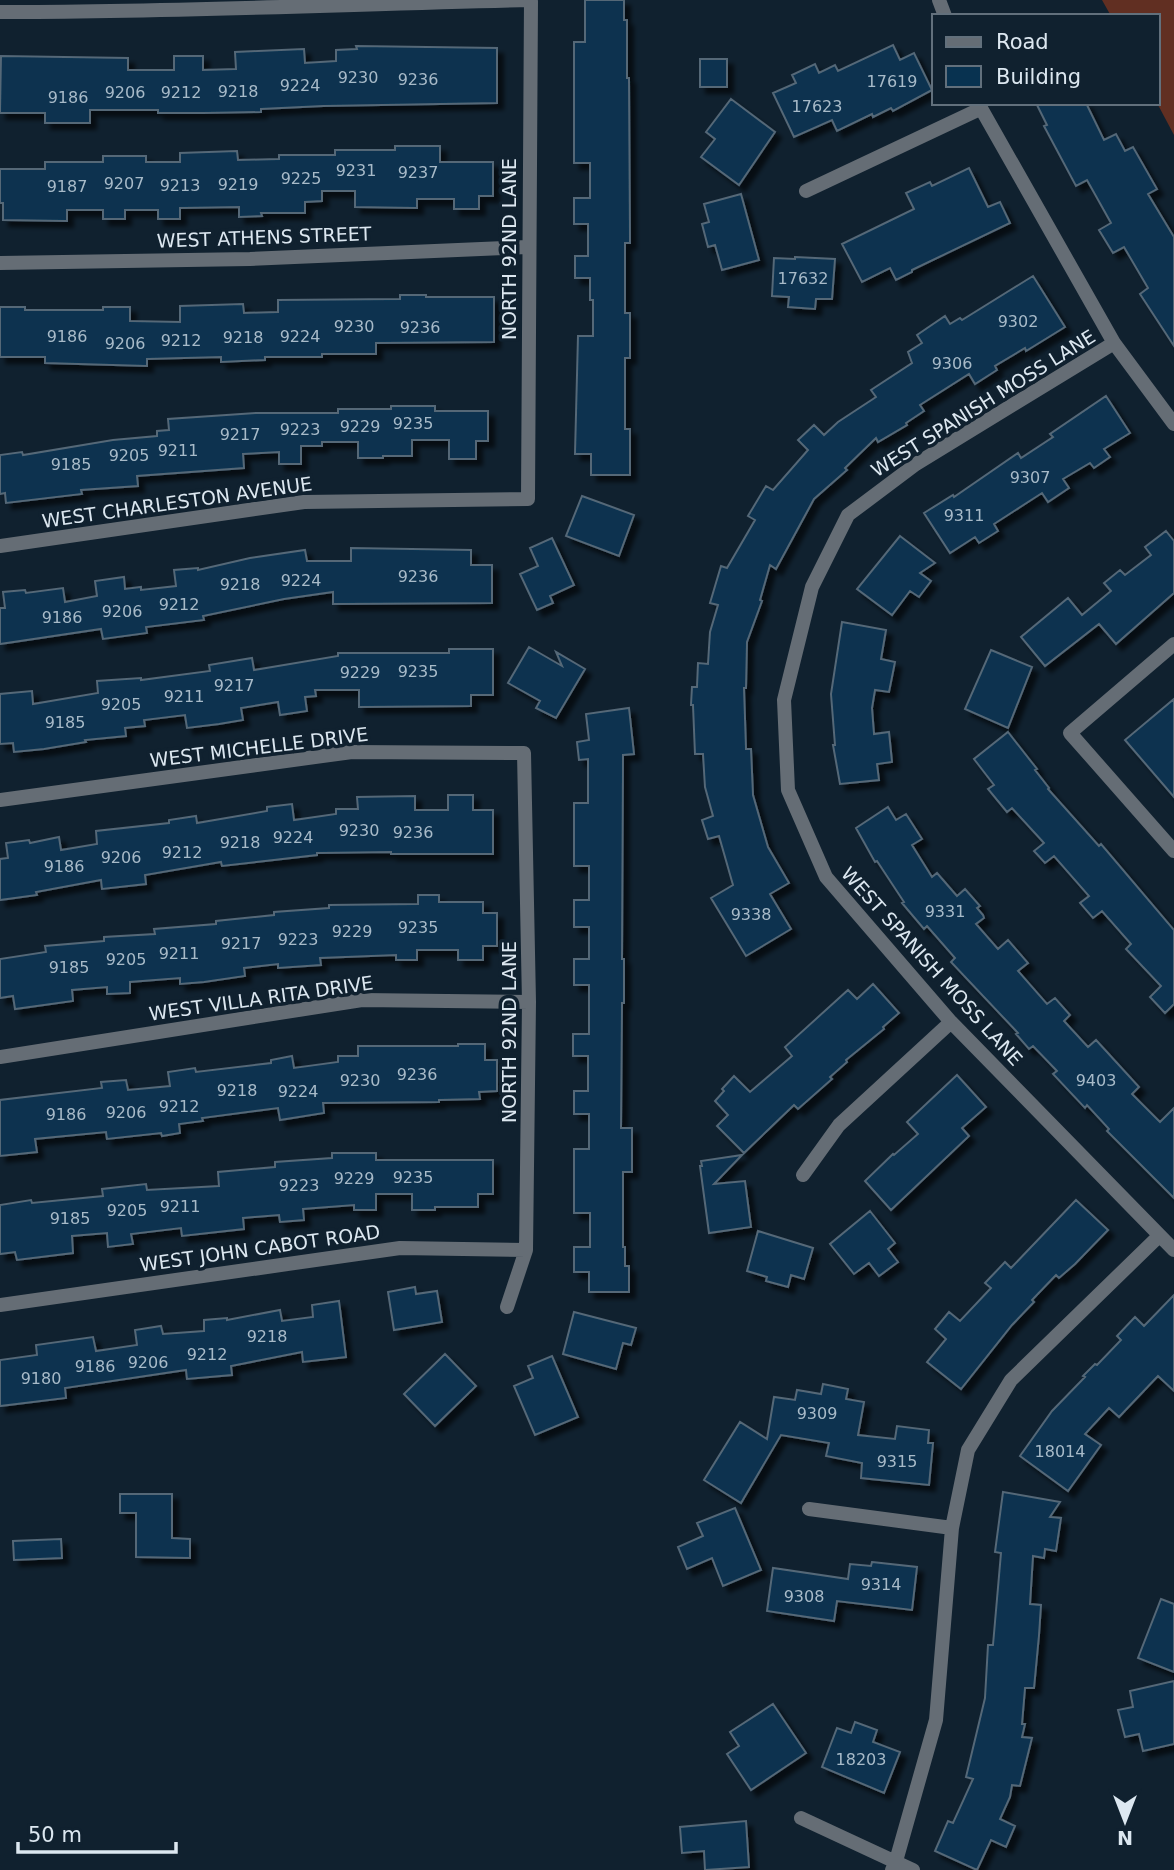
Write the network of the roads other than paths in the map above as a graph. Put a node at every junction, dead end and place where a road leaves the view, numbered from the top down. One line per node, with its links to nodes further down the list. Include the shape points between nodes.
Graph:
1 (530, 0): 2 (street); 5 (street, NORTH 92ND LANE)
2 (0, 12)
3 (979, 106): 4 (street); 7 (street)
4 (806, 191)
5 (528, 247): 6 (street, WEST ATHENS STREET, via 250,259); 9 (street, NORTH 92ND LANE)
6 (0, 262)
7 (1114, 343): 8 (street); 16 (street, WEST SPANISH MOSS LANE, via 916,464 848,515 812,587 784,700 788,790 826,877)
8 (1174, 424)
9 (528, 499): 10 (street, WEST CHARLESTON AVENUE, via 304,502)
10 (0, 546)
11 (1174, 644): 14 (street, via 1070,733)
12 (524, 753): 13 (street, WEST MICHELLE DRIVE, via 352,752); 15 (street, NORTH 92ND LANE)
13 (0, 800)
14 (1174, 851)
15 (529, 1002): 17 (street, WEST VILLA RITA DRIVE, via 362,1000); 20 (street, NORTH 92ND LANE)
16 (951, 1022): 18 (street, via 839,1125); 19 (street, WEST SPANISH MOSS LANE)
17 (0, 1057)
18 (803, 1175)
19 (1158, 1236): 21 (street, WEST SPANISH MOSS LANE); 25 (street, via 1011,1381 968,1450)
20 (526, 1250): 22 (street, WEST JOHN CABOT ROAD, via 400,1248); 23 (street, NORTH 92ND LANE)
21 (1174, 1250)
22 (0, 1305)
23 (506, 1307)
24 (808, 1509): 25 (street)
25 (952, 1528): 27 (street, via 936,1720)
26 (801, 1818): 27 (street)
27 (894, 1865): 28 (street)
28 (914, 1870)

